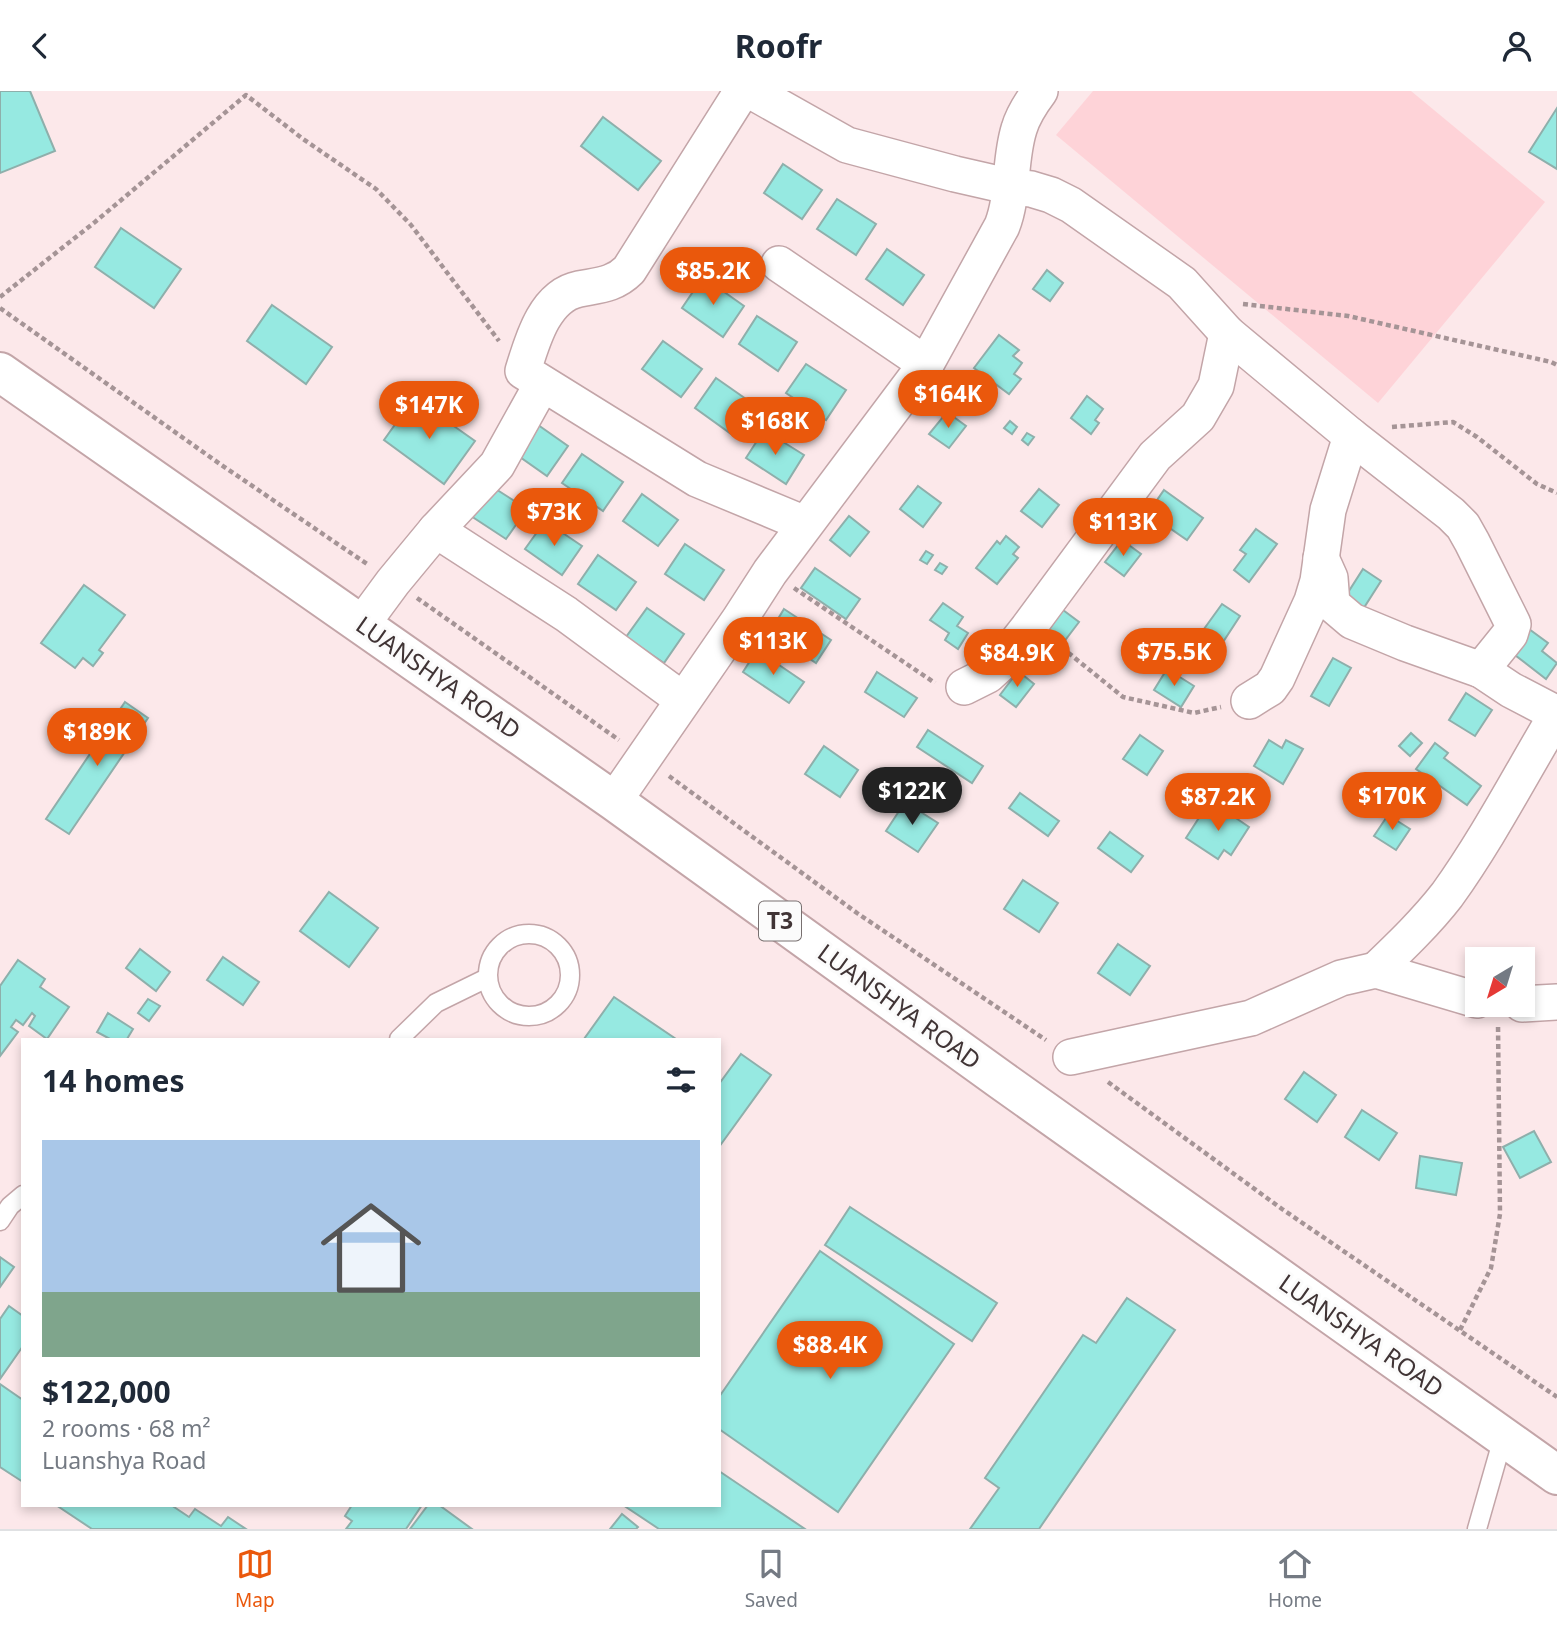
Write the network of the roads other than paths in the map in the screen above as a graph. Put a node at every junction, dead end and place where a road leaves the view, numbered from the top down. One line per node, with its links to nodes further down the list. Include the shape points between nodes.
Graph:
1 (742, 91): 9 (street, via 629,270 609,284 574,289 551,306 538,328)
2 (751, 91): 4 (street, via 847,145)
3 (1040, 91): 4 (street, via 1018,131)
4 (1012, 187): 6 (street, via 1051,195 1071,205 1182,283); 7 (street, via 1002,226)
5 (779, 264): 7 (street)
6 (1227, 333): 10 (street); 16 (street, via 1216,386 1198,417 1155,456 988,675)
7 (926, 364): 11 (street)
8 (0, 372): 14 (highway, LUANSHYA ROAD / T3)
9 (533, 378): 11 (street, via 698,479); 12 (street, via 497,465)
10 (1351, 436): 13 (street, via 1328,510); 15 (street, via 1463,526 1513,624)
11 (806, 524): 17 (street)
12 (436, 530): 14 (street); 17 (street, via 566,614)
13 (1321, 558): 15 (street, via 1330,577 1332,604 1352,621); 18 (street, via 1312,601 1277,678)
14 (362, 624): 20 (highway, LUANSHYA ROAD / T3)
15 (1481, 670): 19 (street)
16 (964, 687)
17 (683, 700): 20 (street)
18 (1249, 701)
19 (1557, 714): 21 (street, via 1446,895)
20 (614, 801): 30 (highway, LUANSHYA ROAD / T3)
21 (1376, 970): 23 (street); 27 (street, via 1341,978 1251,1018)
22 (487, 978): 22 (lane, via 492,958 504,942 517,935 545,937 557,945 570,971 563,998 540,1015 512,1013 500,1005); 26 (lane, via 436,1003)
23 (1465, 994)
24 (1557, 1002): 25 (street)
25 (1535, 1003)
26 (400, 1038)
27 (1071, 1057)
28 (21, 1197): 29 (lane)
29 (0, 1221)
30 (1503, 1437): 31 (highway, LUANSHYA ROAD / T3); 32 (lane)
31 (1557, 1475)
32 (1477, 1529)

